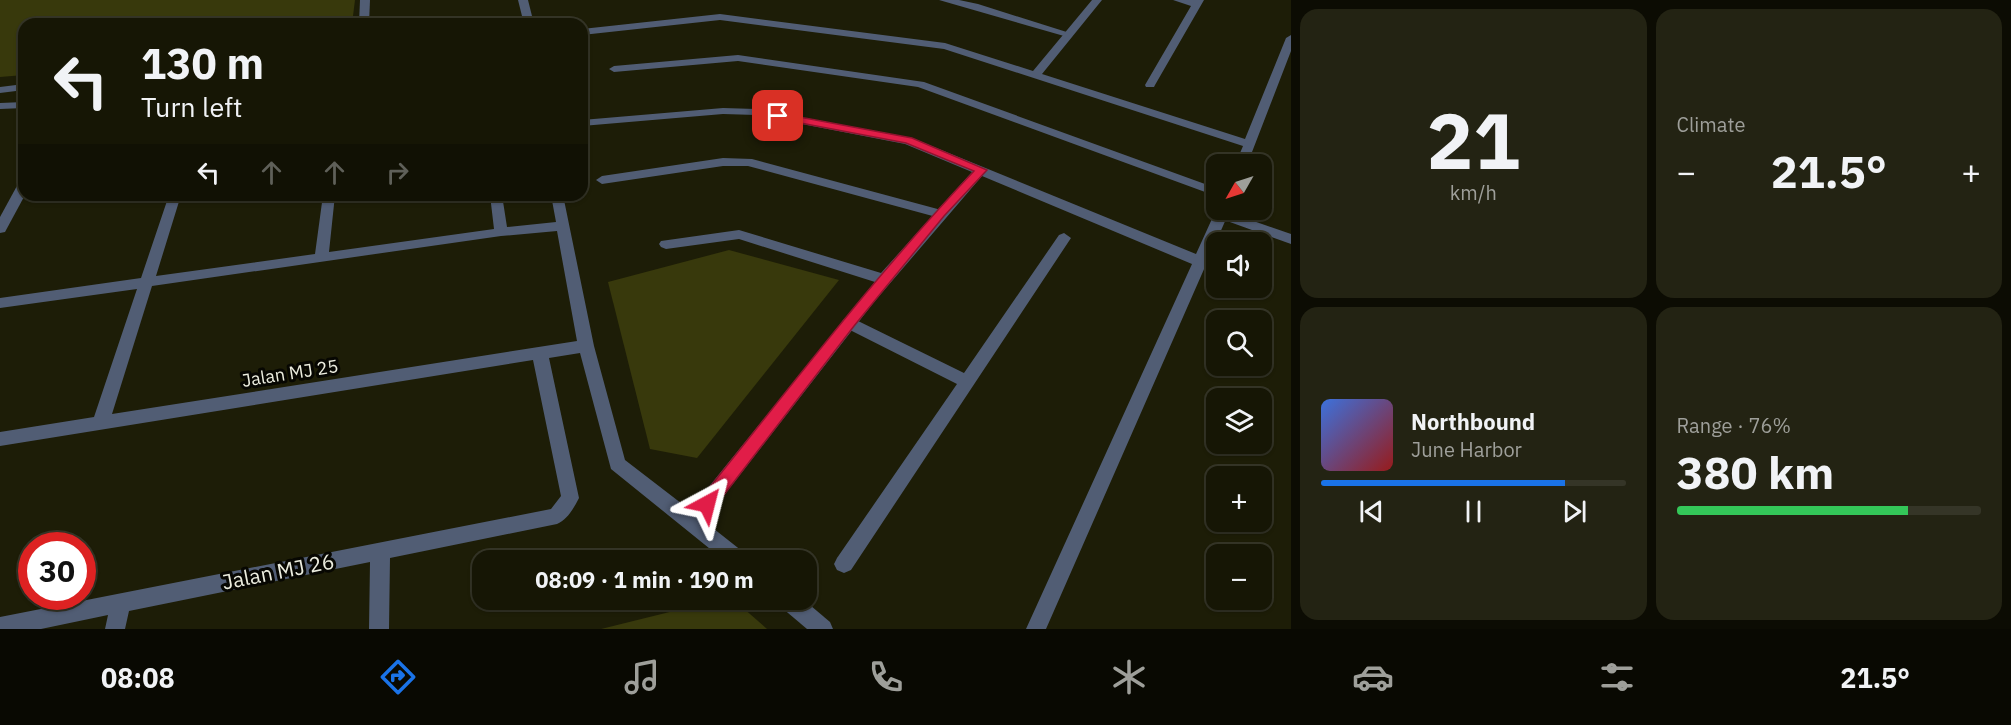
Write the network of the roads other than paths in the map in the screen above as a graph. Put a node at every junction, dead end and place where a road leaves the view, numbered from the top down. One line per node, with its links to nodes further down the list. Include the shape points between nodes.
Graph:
1 (365, 0): 7 (street)
2 (524, 0): 8 (street)
3 (944, 0): 10 (street)
4 (1094, 0): 10 (street)
5 (1178, 0): 6 (street)
6 (1198, 3): 14 (street)
7 (364, 18)
8 (528, 18)
9 (588, 31): 13 (street, via 720,17 945,46)
10 (1068, 34): 13 (street)
11 (1291, 38): 20 (street)
12 (614, 69): 24 (street, via 738,58 920,84)
13 (1036, 74): 20 (street)
14 (1150, 85)
15 (18, 88): 16 (street)
16 (0, 90)
17 (18, 105): 18 (street)
18 (0, 106)
19 (588, 122): 22 (street, via 723,111 756,112 908,141)
20 (1250, 144): 21 (street)
21 (1246, 154)
22 (981, 170): 30 (street); 40 (street)
23 (602, 180): 30 (street, via 723,162 748,162)
24 (1206, 188)
25 (18, 195): 34 (street)
26 (173, 201): 42 (street)
27 (328, 201): 39 (street)
28 (497, 201): 35 (street)
29 (558, 201): 33 (street)
30 (940, 214): 41 (street)
31 (1218, 220): 40 (street)
32 (1242, 220): 37 (street)
33 (564, 225): 35 (street); 45 (street)
34 (0, 229)
35 (501, 232): 39 (street)
36 (1064, 238): 47 (street)
37 (1291, 239)
38 (666, 244): 41 (street, via 739,234)
39 (322, 256): 42 (street)
40 (1199, 261): 60 (street)
41 (886, 279): 44 (street)
42 (148, 282): 43 (street); 48 (street)
43 (0, 303)
44 (849, 323): 47 (street); 50 (street)
45 (586, 346): 46 (street, Jalan MJ 25); 50 (street, via 617,464)
46 (540, 354): 48 (street, Jalan MJ 25); 52 (street, Jalan MJ 26, via 570,498 557,516)
47 (966, 381): 53 (street)
48 (101, 422): 49 (street, Jalan MJ 25)
49 (0, 439)
50 (692, 522): 51 (street)
51 (726, 550)
52 (380, 551): 54 (street, Jalan MJ 26); 58 (street)
53 (844, 564)
54 (121, 603): 56 (street, Jalan MJ 26); 57 (street)
55 (800, 610): 59 (street)
56 (0, 627)
57 (115, 629)
58 (379, 629)
59 (823, 629)
60 (1036, 629)

